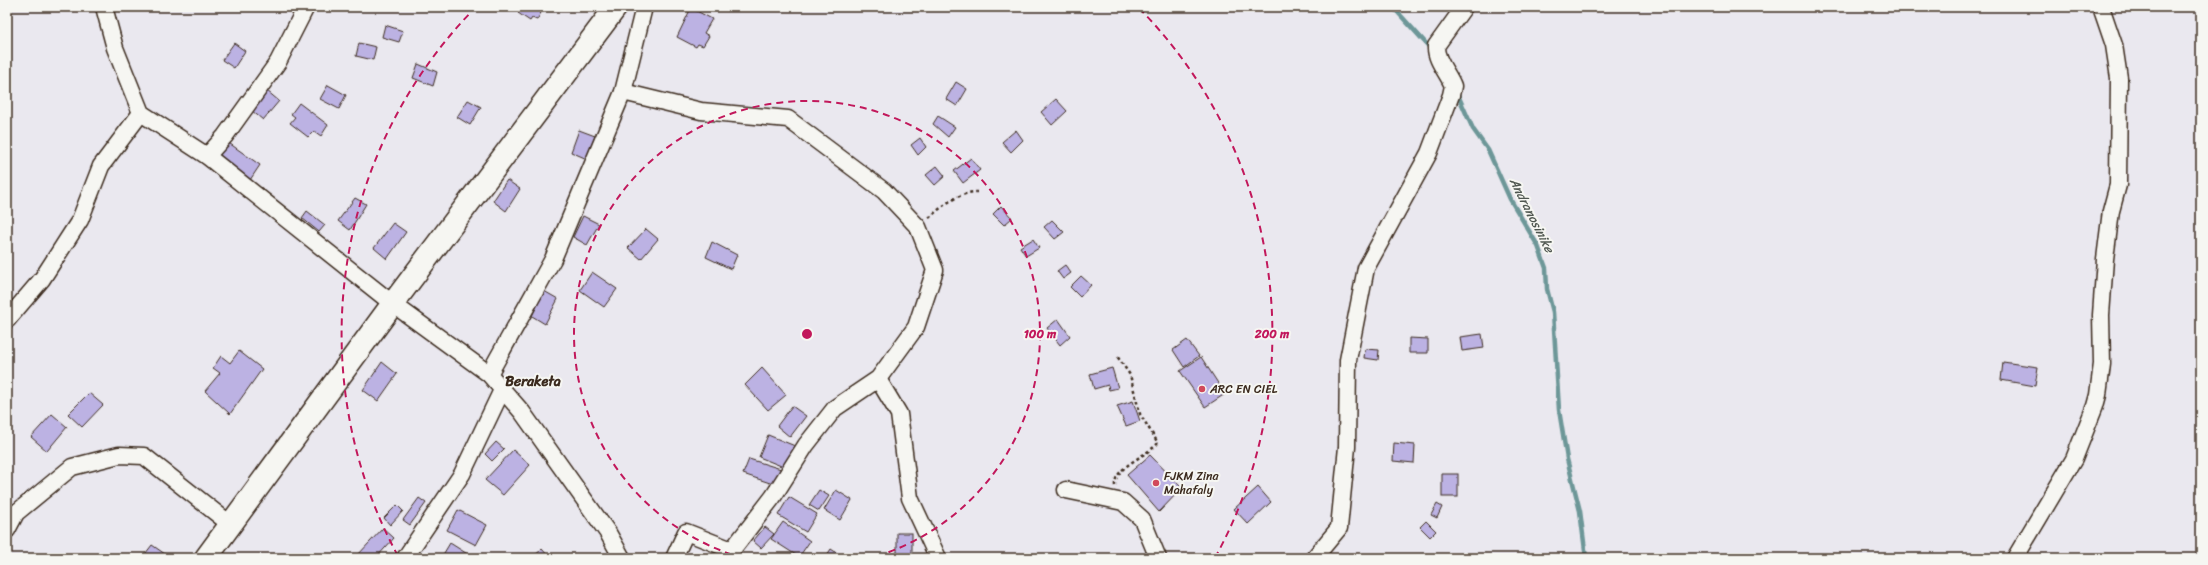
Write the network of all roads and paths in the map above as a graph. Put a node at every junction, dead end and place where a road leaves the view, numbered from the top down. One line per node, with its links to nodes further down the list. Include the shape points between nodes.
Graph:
1 (104, 7): 8 (street, via 115,48)
2 (306, 7): 9 (street, via 293,37 278,62 225,136)
3 (616, 7): 12 (street)
4 (644, 7): 7 (street)
5 (1464, 7): 28 (street, via 1436,46 1436,54 1453,86 1451,95 1429,153 1366,268 1348,360 1347,447 1339,528)
6 (2101, 7): 29 (street, via 2114,46 2119,78 2118,185 2111,211 2105,259 2101,315 2102,364 2098,395 2074,459)
7 (623, 92): 11 (street, via 701,111 788,119 884,191); 15 (street, via 553,259)
8 (140, 113): 9 (street); 13 (street, via 101,166 80,220 42,279)
9 (207, 156): 12 (street)
10 (977, 192): 11 (path, via 969,192 958,197)
11 (918, 227): 16 (street, via 934,270 916,326)
12 (393, 304): 15 (street); 20 (street)
13 (7, 320)
14 (1117, 356): 19 (path, via 1130,375 1143,419 1158,443 1118,474 1115,488)
15 (489, 374): 17 (street)
16 (878, 379): 25 (street, via 836,408 806,445 773,497 732,550 686,532); 26 (street, via 899,414 910,498)
17 (502, 390): 23 (street, via 462,474); 24 (street, via 522,412 608,533)
18 (1066, 490): 19 (street)
19 (1122, 502): 27 (street, via 1142,519)
20 (230, 524): 21 (street, via 144,456 119,455 72,467 16,513); 22 (street)
21 (7, 530)
22 (206, 558)
23 (405, 558)
24 (622, 558)
25 (674, 558)
26 (938, 558)
27 (1158, 558)
28 (1314, 558)
29 (2015, 558)

